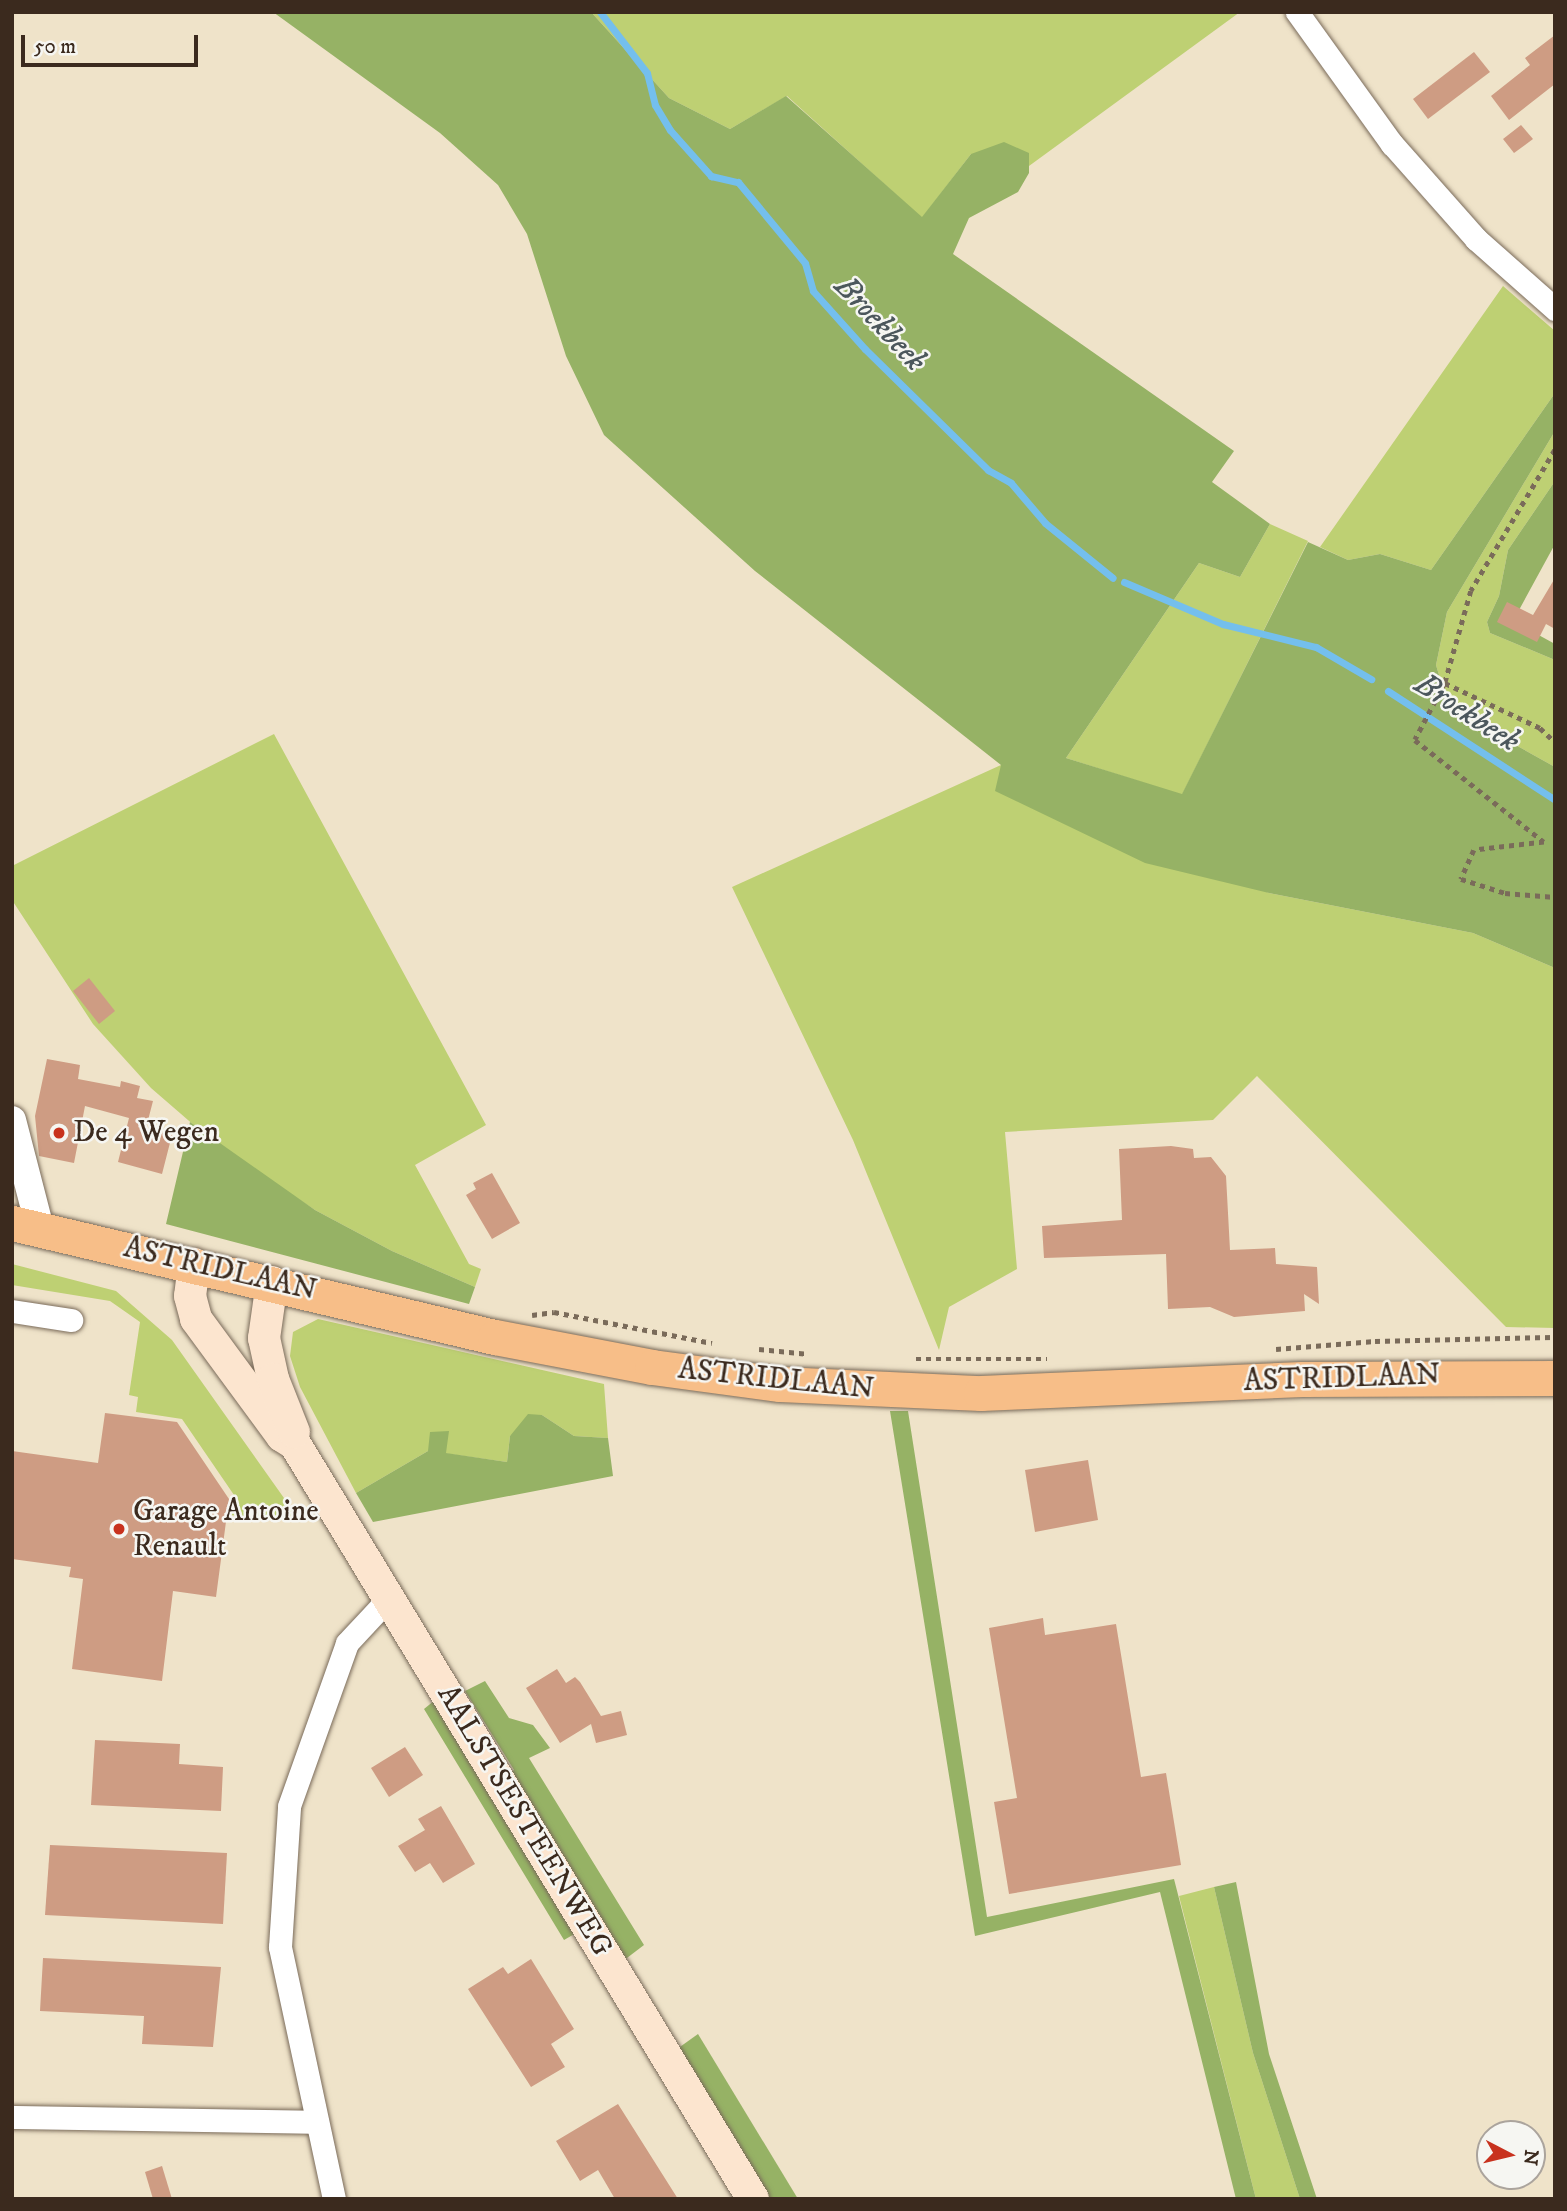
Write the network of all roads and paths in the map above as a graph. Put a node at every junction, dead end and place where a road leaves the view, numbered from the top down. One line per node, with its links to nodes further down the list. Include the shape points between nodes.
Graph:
1 (1297, 12): 2 (street, via 1392,144 1476,239)
2 (1555, 309)
3 (1555, 450): 4 (path, via 1471,591)
4 (1445, 683): 5 (path, via 1540,728); 6 (path, via 1415,740 1544,842 1474,850 1461,879 1505,893)
5 (1555, 743)
6 (1555, 897)
7 (12, 1120): 8 (street)
8 (26, 1226): 9 (main road, ASTRIDLAAN)
9 (194, 1264): 10 (main road, ASTRIDLAAN); 22 (main road, AALSTSESTEENWEG, via 190,1296 196,1319 282,1436)
10 (272, 1282): 21 (main road, ASTRIDLAAN, via 495,1337 652,1367 780,1384 981,1393 1302,1379); 22 (main road, AALSTSESTEENWEG, via 264,1338 272,1378 294,1425)
11 (12, 1311): 13 (street)
12 (554, 1312): 15 (path)
13 (71, 1320)
14 (1555, 1337): 17 (path, via 1375,1340)
15 (720, 1344)
16 (745, 1348): 18 (path)
17 (1268, 1349)
18 (823, 1355)
19 (903, 1359): 20 (path)
20 (1050, 1359)
21 (1555, 1378)
22 (295, 1444): 23 (main road, AALSTSESTEENWEG)
23 (389, 1598): 25 (street, via 347,1643 289,1806 280,1947); 27 (main road, AALSTSESTEENWEG)
24 (12, 2118): 25 (street)
25 (316, 2122): 26 (street)
26 (334, 2199)
27 (753, 2199)

